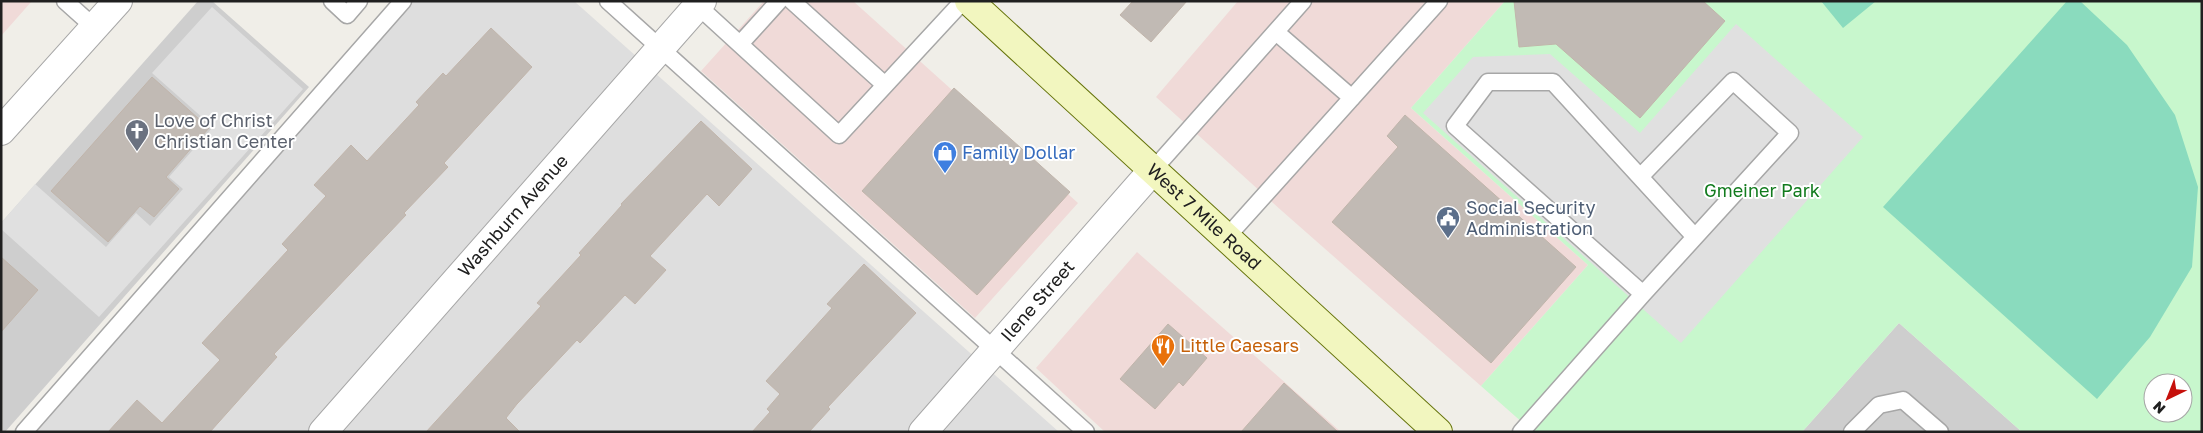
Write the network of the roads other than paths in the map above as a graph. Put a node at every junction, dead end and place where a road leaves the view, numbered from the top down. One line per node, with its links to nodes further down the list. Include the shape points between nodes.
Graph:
1 (65, 1): 14 (lane)
2 (118, 1): 14 (street)
3 (332, 1): 4 (lane, via 347,14)
4 (359, 1)
5 (402, 1): 27 (lane)
6 (608, 1): 17 (lane)
7 (779, 1): 16 (lane)
8 (792, 1): 18 (lane)
9 (964, 1): 18 (lane)
10 (969, 1): 21 (main road, West 7 Mile Road)
11 (1303, 1): 15 (lane)
12 (1440, 1): 19 (lane)
13 (700, 4): 16 (lane); 17 (street, Washburn Avenue)
14 (94, 27): 20 (street)
15 (1276, 32): 19 (lane); 21 (lane)
16 (740, 44): 18 (lane, via 839,135)
17 (660, 49): 26 (lane); 28 (street, Washburn Avenue)
18 (885, 85)
19 (1352, 98): 24 (lane)
20 (1, 132)
21 (1152, 171): 24 (main road, West 7 Mile Road); 26 (street, Ilene Street)
22 (1640, 176): 23 (lane); 23 (lane, via 1733,81 1790,133); 25 (lane, via 1553,82 1488,82 1455,126)
23 (1696, 237): 25 (lane)
24 (1226, 238): 31 (main road, West 7 Mile Road)
25 (1642, 294): 32 (lane)
26 (995, 350): 29 (street, Ilene Street); 30 (lane)
27 (24, 432)
28 (323, 432)
29 (923, 432)
30 (1086, 432)
31 (1438, 432)
32 (1521, 432)
33 (1852, 432): 34 (lane, via 1879,405 1903,400)
34 (1940, 432)

